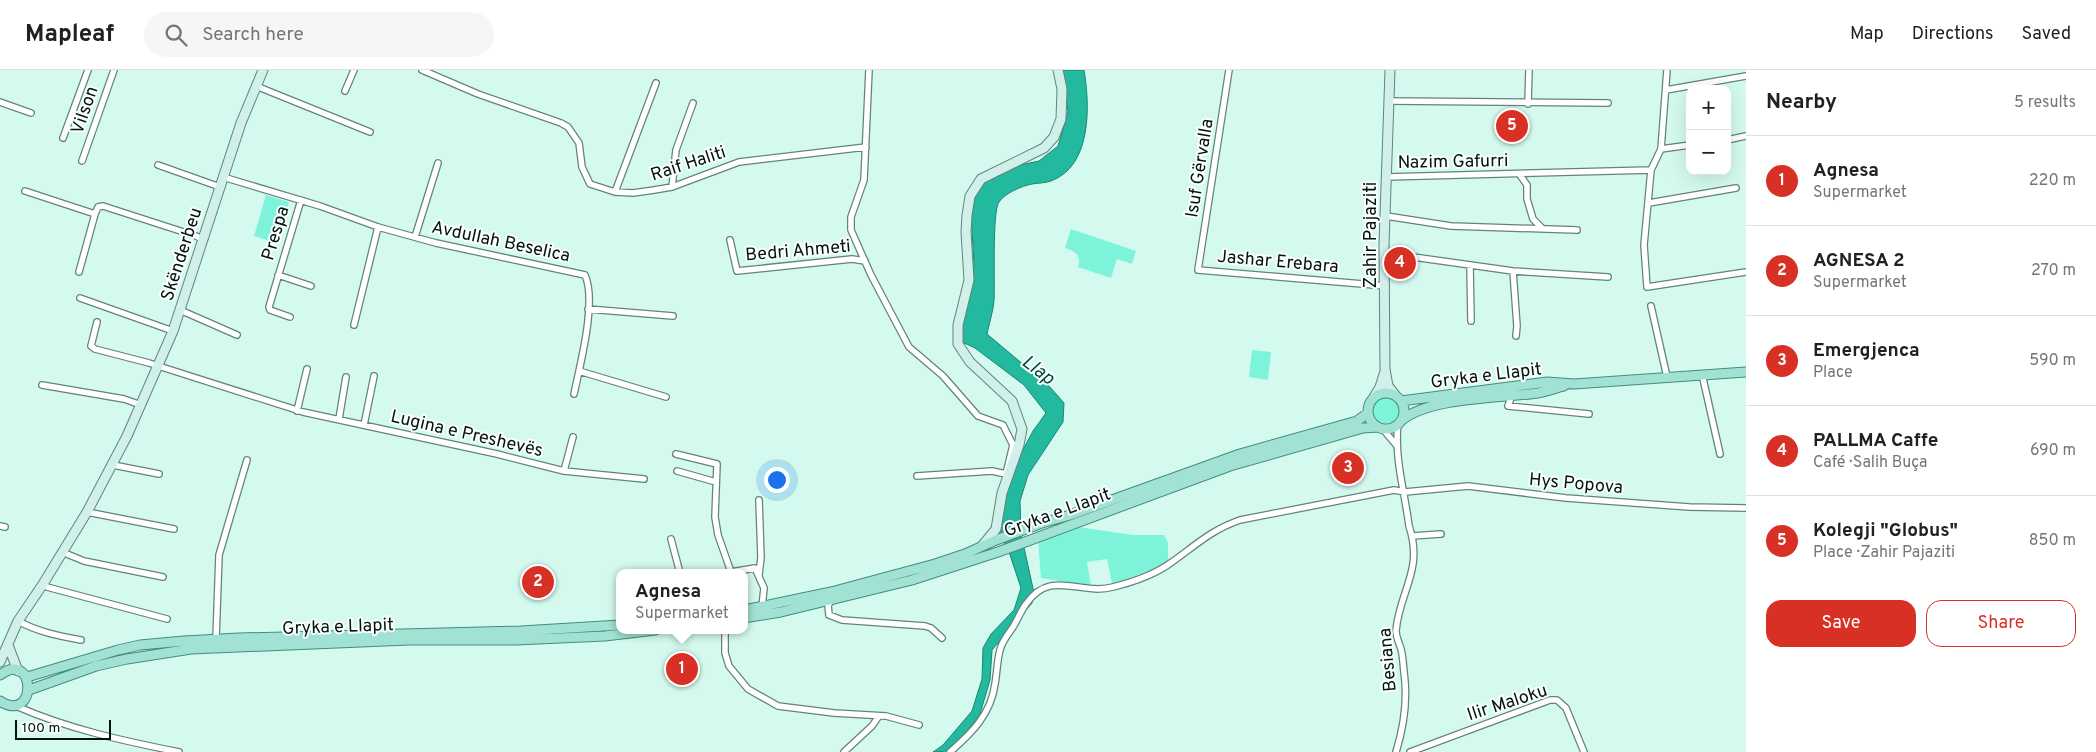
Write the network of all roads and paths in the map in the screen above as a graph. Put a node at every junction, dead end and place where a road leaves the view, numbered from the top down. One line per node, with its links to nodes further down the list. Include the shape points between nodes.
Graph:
1 (88, 70): 25 (street)
2 (114, 70): 30 (street, Vilson)
3 (263, 70): 14 (main road, Skënderbeu)
4 (354, 70): 16 (street)
5 (422, 70): 41 (street, Raif Haliti, via 568,127 579,142 582,167 590,184)
6 (869, 70): 28 (street, Bedri Ahmeti)
7 (1058, 70): 118 (main road, via 1062,89 1061,119 1054,137 1044,148 981,179 970,196 967,215 969,280 958,325 958,344 970,362 1012,401 1022,428)
8 (1229, 70): 55 (street, Isuf Gërvalla)
9 (1390, 70): 17 (main road, Zahir Pajaziti)
10 (1529, 70): 21 (street)
11 (1667, 70): 15 (street)
12 (1746, 76): 15 (street)
13 (656, 83): 41 (street)
14 (256, 86): 23 (street); 35 (main road, Skënderbeu)
15 (1666, 90): 29 (street)
16 (345, 92)
17 (1388, 101): 21 (street); 36 (main road, Zahir Pajaziti)
18 (0, 102): 22 (street)
19 (693, 103): 38 (street, via 676,150)
20 (1608, 103): 21 (street)
21 (1528, 104)
22 (31, 113)
23 (370, 132)
24 (1746, 136): 26 (street)
25 (63, 138)
26 (1731, 139)
27 (1686, 146): 29 (street)
28 (866, 147): 38 (street, Raif Haliti, via 739,162); 53 (street, Bedri Ahmeti, via 864,180 851,217 851,230)
29 (1661, 149): 33 (street)
30 (82, 161)
31 (438, 163): 49 (street)
32 (158, 165): 37 (street)
33 (1651, 170): 34 (street, Nazim Gafurri); 43 (street)
34 (1520, 175): 36 (street, Nazim Gafurri); 47 (street, Nazim Gafurri, via 1527,185 1533,220)
35 (223, 177): 37 (main road, Skënderbeu); 42 (street, Avdullah Beselica)
36 (1386, 178): 45 (main road, Zahir Pajaziti)
37 (220, 187): 50 (main road, Skënderbeu)
38 (672, 187): 41 (street, Raif Haliti, via 633,193)
39 (1736, 188): 43 (street)
40 (25, 192): 44 (street)
41 (615, 192)
42 (301, 200): 46 (street, Avdullah Beselica); 59 (street, Prespa)
43 (1649, 203): 58 (street, via 1644,245 1647,287)
44 (95, 214): 50 (street, via 98,207 103,206); 57 (street)
45 (1386, 216): 47 (street, via 1451,226); 52 (main road, Zahir Pajaziti)
46 (378, 227): 49 (street, Avdullah Beselica); 71 (street)
47 (1543, 228): 48 (street)
48 (1577, 230)
49 (415, 237): 65 (street, Avdullah Beselica, via 585,275)
50 (204, 240): 66 (main road, Skënderbeu)
51 (730, 240): 53 (street, Bedri Ahmeti, via 737,271 852,259)
52 (1384, 253): 54 (street); 62 (main road, Zahir Pajaziti)
53 (865, 261): 108 (street, Bedri Ahmeti, via 910,347 943,376 978,416 1003,425 1012,445 1006,474 992,470)
54 (1470, 265): 56 (street); 69 (street)
55 (1198, 270): 62 (street, Jashar Erebara)
56 (1513, 271): 60 (street); 74 (street)
57 (79, 272)
58 (1746, 272)
59 (278, 275): 61 (street, Prespa); 68 (street, Prespa, via 269,307)
60 (1607, 278)
61 (310, 286)
62 (1386, 286): 77 (main road, Zahir Pajaziti)
63 (80, 298): 72 (street)
64 (1651, 306): 83 (street)
65 (588, 309): 67 (street); 78 (street, Avdullah Beselica)
66 (180, 310): 72 (main road, Skënderbeu); 73 (street)
67 (673, 316)
68 (290, 317)
69 (1471, 321)
70 (97, 322): 75 (street, Lugina e Preshevës, via 92,346)
71 (354, 325)
72 (173, 331): 75 (main road, Skënderbeu)
73 (237, 335)
74 (1516, 336)
75 (158, 366): 91 (main road, Skënderbeu); 92 (street, Lugina e Preshevës)
76 (307, 369): 92 (street)
77 (1385, 369): 89 (main road, Zahir Pajaziti); 90 (main road, Zahir Pajaziti, via 1388,386)
78 (579, 371): 86 (street, Avdullah Beselica); 88 (street)
79 (1746, 372): 80 (main road, Gryka e Llapit)
80 (1702, 374): 83 (main road, Gryka e Llapit); 102 (street)
81 (374, 376): 97 (street, Lugina e Preshevës)
82 (346, 377): 95 (street)
83 (1667, 377): 84 (main road, Gryka e Llapit)
84 (1574, 384): 87 (main road, Gryka e Llapit); 90 (main road, Gryka e Llapit, via 1547,382)
85 (42, 385): 91 (street, via 124,399)
86 (574, 394)
87 (1512, 396): 94 (street, Gryka e Llapit, via 1508,406); 96 (main road, Gryka e Llapit, via 1432,406 1410,414)
88 (666, 397)
89 (1374, 397): 90 (main road, via 1383,393); 93 (main road)
90 (1398, 398): 96 (main road, via 1404,414)
91 (140, 405): 104 (main road, Skënderbeu)
92 (298, 410): 95 (street, Lugina e Preshevës)
93 (1368, 413): 98 (main road); 118 (main road, Gryka e Llapit, via 1357,421 1240,454)
94 (1589, 414)
95 (339, 420): 97 (street, Lugina e Preshevës)
96 (1399, 423): 98 (main road, via 1390,428); 100 (street, Besiana)
97 (364, 425): 105 (street, Lugina e Preshevës)
98 (1380, 427): 100 (street); 127 (main road, Gryka e Llapit, via 1364,428 1230,466 998,552 912,580)
99 (573, 437): 105 (street, Lugina e Preshevës)
100 (1397, 446): 111 (street, Besiana)
101 (676, 454): 110 (street, via 717,464)
102 (1720, 454)
103 (247, 460): 138 (street, via 220,555)
104 (112, 465): 107 (street); 114 (main road, Skënderbeu)
105 (564, 471): 109 (street, Lugina e Preshevës)
106 (677, 472): 110 (street)
107 (159, 474)
108 (916, 476)
109 (644, 479)
110 (716, 482): 122 (street, via 715,517)
111 (1404, 492): 113 (street, Hys Popova, via 1468,486 1566,498); 117 (street, Besiana); 153 (street, Hys Popova, via 1394,490 1240,520 1224,526 1149,575 1111,588 1056,584 1041,587 1026,603 1003,642 993,693 985,715 973,732)
112 (759, 500): 125 (street)
113 (1746, 508)
114 (87, 512): 115 (street); 120 (main road, Skënderbeu)
115 (174, 529)
116 (1441, 534): 117 (street)
117 (1412, 536): 154 (street, Besiana, via 1412,574 1396,634 1406,688)
118 (992, 538): 127 (main road, Gryka e Llapit, via 980,548)
119 (671, 539): 121 (street)
120 (62, 552): 124 (street, via 90,562); 126 (main road, Skënderbeu)
121 (679, 569)
122 (730, 569)
123 (748, 569): 125 (street, via 754,568)
124 (163, 577)
125 (759, 579): 129 (street, via 764,588)
126 (44, 584): 132 (street); 133 (main road, Skënderbeu)
127 (831, 596): 128 (main road, Gryka e Llapit); 137 (street, via 827,610 842,620 925,626)
128 (797, 603): 129 (main road, Gryka e Llapit); 131 (main road, Gryka e Llapit)
129 (762, 607): 130 (main road, Gryka e Llapit)
130 (748, 609)
131 (748, 617)
132 (168, 619)
133 (18, 621): 139 (street, via 50,634); 140 (main road, Skënderbeu)
134 (616, 625): 138 (main road, Gryka e Llapit)
135 (622, 634): 145 (main road, Gryka e Llapit, via 191,649 96,666)
136 (725, 634): 149 (street, via 725,653 730,666 754,694 782,708)
137 (942, 638)
138 (216, 639): 144 (main road, Gryka e Llapit, via 140,645)
139 (81, 640)
140 (8, 645): 141 (main road, Skënderbeu); 142 (main road)
141 (0, 662)
142 (18, 671): 143 (main road, via 7,670); 144 (main road)
143 (0, 675)
144 (27, 677): 145 (main road)
145 (29, 690): 147 (main road, via 22,701)
146 (0, 701): 147 (main road)
147 (13, 705): 148 (main road); 151 (street, via 101,735)
148 (0, 710)
149 (879, 716): 150 (street); 152 (street)
150 (919, 725)
151 (179, 752)
152 (844, 752)
153 (950, 752)
154 (1398, 752)
155 (1410, 752): 156 (street, Ilir Maloku, via 1557,700 1566,708)
156 (1584, 752)

